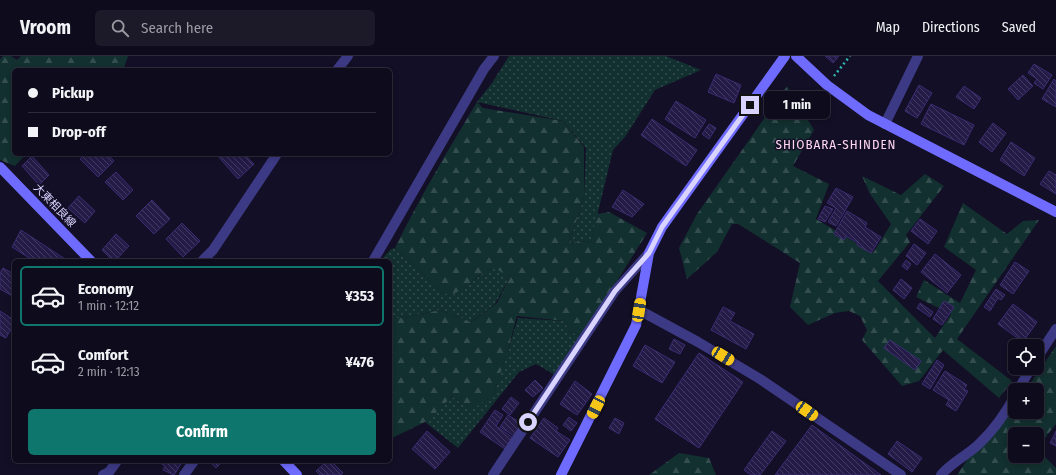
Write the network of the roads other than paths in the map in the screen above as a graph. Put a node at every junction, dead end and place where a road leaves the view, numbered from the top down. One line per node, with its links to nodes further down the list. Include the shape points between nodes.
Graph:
1 (348, 56): 6 (street)
2 (494, 56): 14 (street)
3 (785, 56): 11 (street, via 662,227)
4 (796, 56): 7 (street, via 827,85 868,115)
5 (918, 56): 7 (street)
6 (339, 68)
7 (885, 124): 10 (street)
8 (276, 156): 13 (street, via 213,250)
9 (0, 167): 12 (street, 大東相良線)
10 (1056, 212)
11 (649, 253): 15 (street); 25 (street, via 615,291)
12 (89, 259)
13 (204, 259)
14 (374, 259)
15 (639, 310): 26 (street, via 636,325); 27 (street, via 760,379)
16 (1056, 329): 17 (street)
17 (1044, 347)
18 (1008, 407): 28 (street, via 999,422 979,444)
19 (116, 463): 22 (street)
20 (193, 463): 23 (street)
21 (286, 463): 24 (street)
22 (103, 475)
23 (184, 475)
24 (297, 475)
25 (493, 475)
26 (561, 475)
27 (901, 475)
28 (941, 475)

